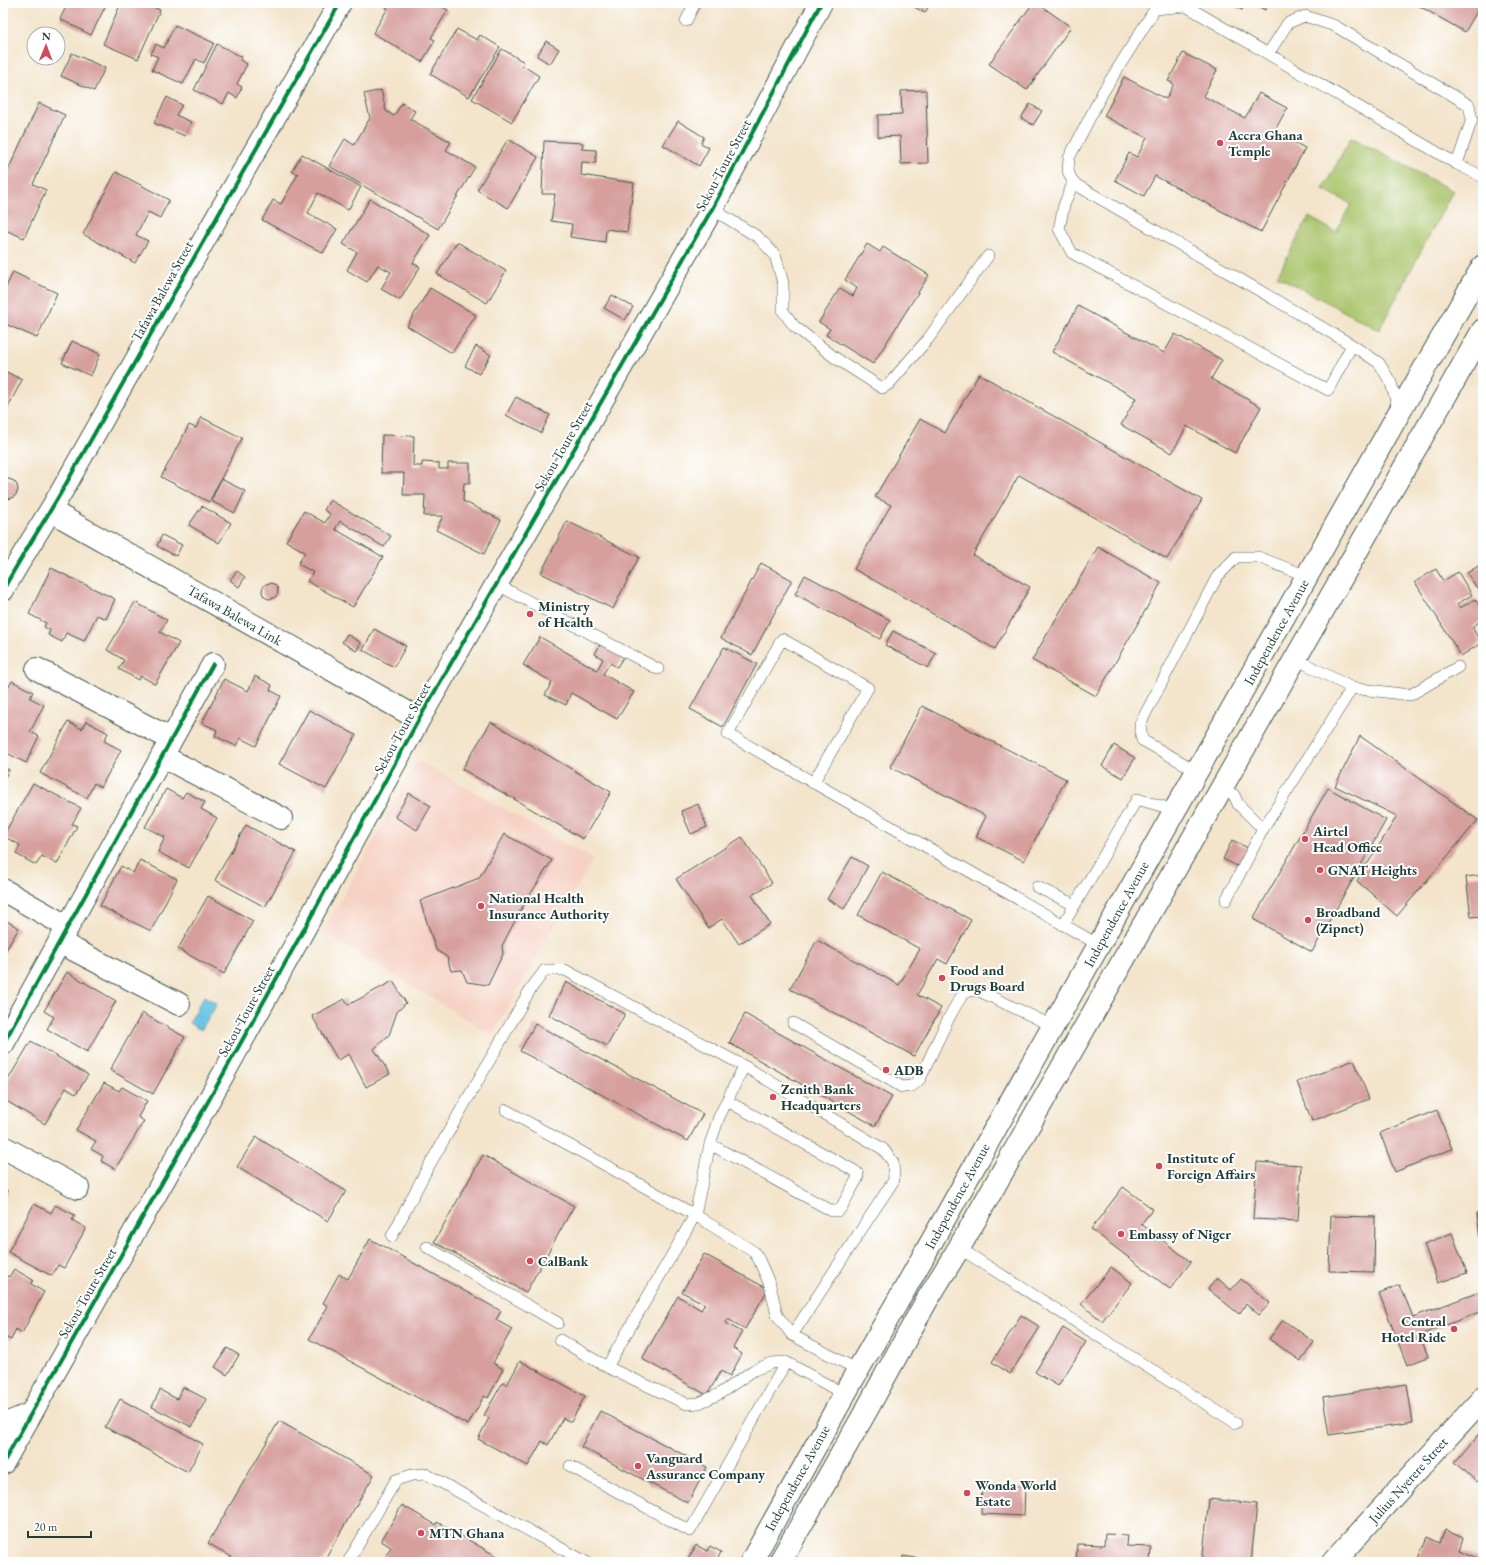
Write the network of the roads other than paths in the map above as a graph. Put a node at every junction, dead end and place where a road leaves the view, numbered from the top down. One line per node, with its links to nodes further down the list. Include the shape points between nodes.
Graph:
1 (340, 3): 15 (street, Tafawa Balewa Street, via 202,241)
2 (695, 3): 4 (lane)
3 (821, 3): 9 (street, Sekou Toure Street)
4 (686, 21)
5 (1268, 54): 6 (lane); 6 (lane, via 1288,23 1305,16 1335,26 1470,105 1472,119); 8 (lane, via 1186,6 1155,9 1103,92 1069,158 1068,171)
6 (1457, 164): 7 (lane)
7 (1483, 178)
8 (1073, 183): 13 (lane); 13 (lane, via 1064,205 1059,229 1072,253 1328,390)
9 (712, 209): 10 (lane, via 758,237 774,255 783,283 783,311 794,326 834,357 882,388 890,384 928,339); 18 (street, Sekou Toure Street)
10 (988, 256)
11 (1483, 266): 14 (street, Independence Avenue)
12 (1483, 330): 20 (street, Independence Avenue)
13 (1352, 345): 14 (lane, via 1379,363 1391,383)
14 (1400, 411): 17 (street, Independence Avenue)
15 (51, 511): 16 (street, Tafawa Balewa Street); 26 (street, Tafawa Balewa Link)
16 (9, 563): 19 (street, Tafawa Balewa Street)
17 (1307, 576): 28 (street, Independence Avenue); 28 (lane, via 1258,557 1236,557 1217,577 1140,724 1142,740)
18 (496, 584): 24 (lane); 26 (street, Sekou Toure Street)
19 (3, 590)
20 (1296, 659): 25 (lane); 30 (street, Independence Avenue)
21 (213, 664): 27 (street)
22 (1458, 667): 25 (lane, via 1410,695)
23 (37, 669): 27 (street)
24 (658, 669)
25 (1352, 688): 33 (lane)
26 (419, 719): 63 (street, Sekou Toure Street, via 245,1035)
27 (167, 748): 32 (street); 39 (street)
28 (1197, 771): 31 (street, Independence Avenue)
29 (813, 783): 29 (lane, via 868,688 782,640 728,734); 38 (lane)
30 (1222, 788): 33 (lane, via 1234,795 1238,804); 54 (street, Independence Avenue)
31 (1175, 810): 37 (lane, via 1137,799); 40 (street, Independence Avenue)
32 (281, 818)
33 (1264, 829): 36 (lane)
34 (1037, 887): 37 (lane)
35 (3, 890): 39 (street)
36 (1226, 900)
37 (1075, 905): 38 (lane)
38 (1063, 925): 40 (lane)
39 (64, 934): 41 (street); 44 (street)
40 (1099, 946): 43 (street, Independence Avenue)
41 (179, 1004)
42 (793, 1023): 43 (lane, via 902,1087 912,1086 920,1079 953,1011 963,994 969,991 977,990)
43 (1053, 1026): 60 (street, Independence Avenue)
44 (3, 1044)
45 (744, 1066): 46 (lane); 52 (lane, via 565,970 545,970 530,990 430,1164); 56 (lane, via 883,1149 893,1162 894,1180)
46 (727, 1101): 48 (lane); 48 (lane, via 855,1171 858,1174 857,1179 841,1208 832,1211)
47 (506, 1110): 51 (lane)
48 (710, 1144): 51 (lane)
49 (3, 1147): 50 (street)
50 (78, 1188)
51 (695, 1216): 56 (lane, via 754,1252 770,1285 777,1315); 59 (lane)
52 (392, 1236)
53 (427, 1247): 55 (lane)
54 (959, 1248): 64 (lane); 71 (street, Independence Avenue, via 927,1300)
55 (558, 1323)
56 (792, 1335): 60 (lane)
57 (560, 1340): 59 (lane)
58 (786, 1362): 59 (lane, via 772,1362 754,1370 718,1394 699,1403 687,1404); 61 (lane); 67 (lane, via 690,1531)
59 (607, 1367)
60 (858, 1370): 61 (street, Independence Avenue)
61 (844, 1394): 70 (street, Independence Avenue)
62 (1483, 1398): 72 (street, Julius Nyerere Street)
63 (30, 1414): 65 (street); 66 (street, Sekou Toure Street)
64 (1236, 1424)
65 (3, 1425)
66 (3, 1463)
67 (570, 1466)
68 (348, 1562): 69 (lane, via 396,1480 426,1474)
69 (586, 1562)
70 (750, 1562)
71 (780, 1562)
72 (1333, 1562)

